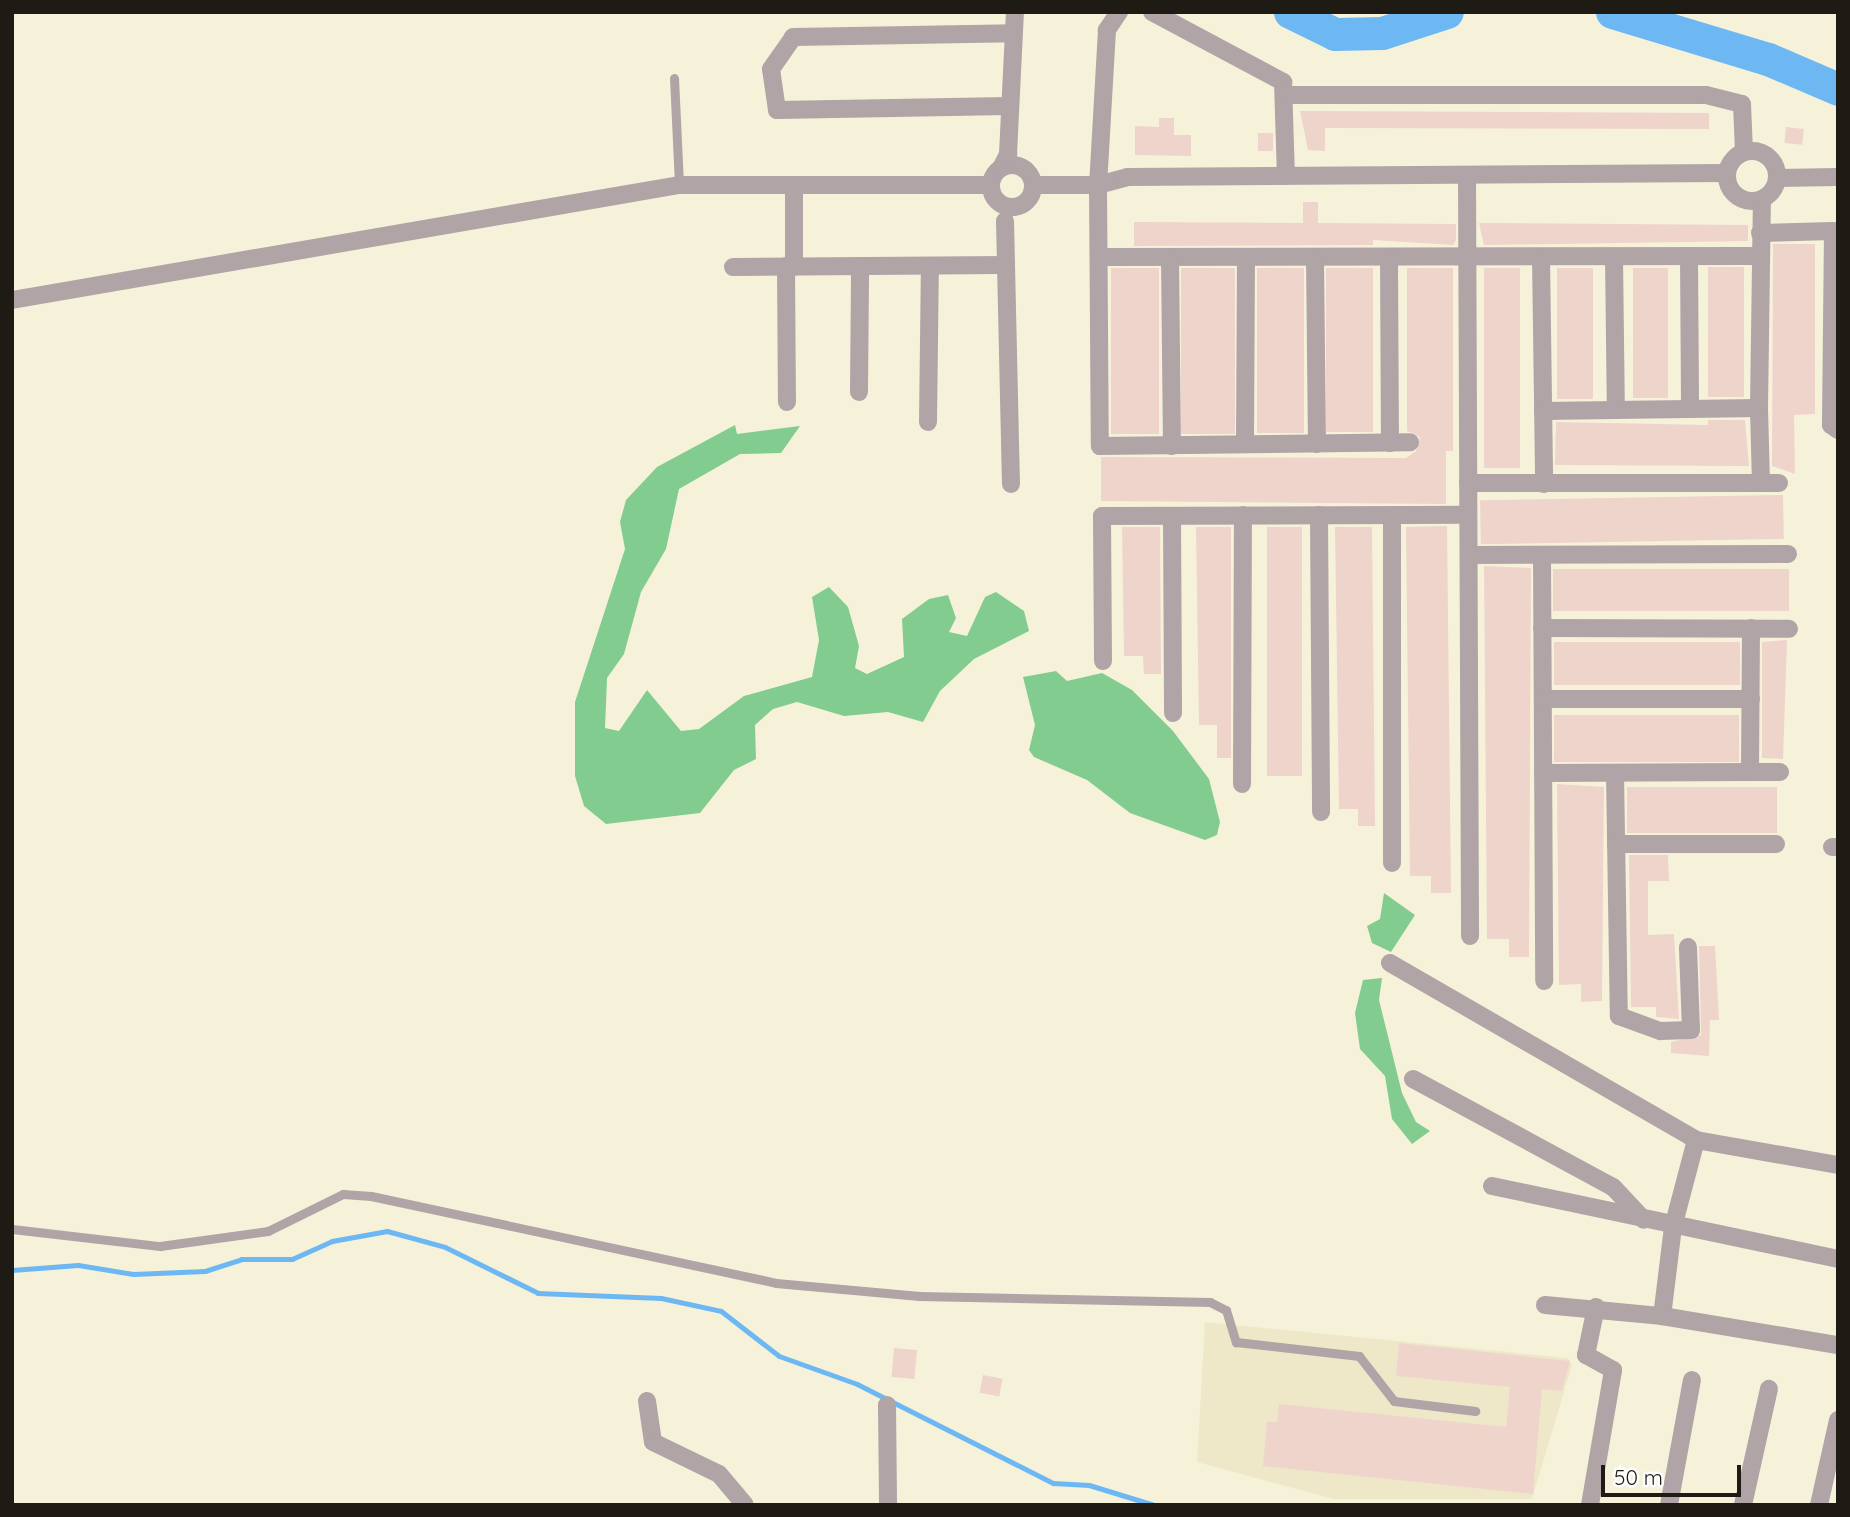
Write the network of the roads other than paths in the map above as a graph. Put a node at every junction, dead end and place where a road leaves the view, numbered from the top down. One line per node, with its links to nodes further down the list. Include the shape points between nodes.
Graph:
1 (1014, 12): 4 (street)
2 (1119, 12): 17 (street, via 1108,30)
3 (1152, 12): 6 (street, via 1283,82)
4 (1013, 33): 7 (street); 7 (street, via 793,37 771,69 777,110)
5 (674, 78): 15 (lane)
6 (1287, 95): 8 (street, via 1706,95 1742,104); 12 (street)
7 (1009, 106): 9 (street, via 1008,154)
8 (1744, 152): 10 (street); 14 (street, via 1768,156)
9 (1001, 167): 16 (street, via 1022,167); 19 (street)
10 (1727, 173): 11 (street); 20 (street, via 1737,197)
11 (1466, 175): 12 (street); 31 (street)
12 (1286, 176): 17 (street, via 1127,177)
13 (1838, 177): 14 (street)
14 (1778, 178): 20 (street)
15 (680, 185): 18 (street); 39 (street)
16 (1033, 185): 17 (street); 19 (street, via 1028,200 1013,207 997,201)
17 (1098, 185): 26 (street)
18 (794, 186): 19 (street); 38 (street)
19 (991, 186)
20 (1762, 200): 23 (street)
21 (1005, 221): 34 (street)
22 (1835, 231): 23 (street); 40 (street)
23 (1760, 233): 25 (street)
24 (1689, 256): 25 (street); 33 (street); 46 (street)
25 (1758, 256): 44 (street)
26 (1098, 257): 27 (street); 54 (street, via 1100,446)
27 (1170, 257): 28 (street); 54 (street)
28 (1245, 257): 29 (street); 53 (street)
29 (1315, 257): 30 (street); 51 (street)
30 (1389, 257): 31 (street); 52 (street)
31 (1467, 257): 32 (street); 58 (street)
32 (1541, 257): 33 (street); 47 (street)
33 (1614, 257): 45 (street)
34 (1006, 265): 36 (street); 57 (street)
35 (860, 266): 36 (street); 38 (street); 42 (street)
36 (930, 266): 48 (street)
37 (733, 267): 38 (street)
38 (790, 267): 43 (street)
39 (12, 300)
40 (1835, 305): 41 (street)
41 (1835, 376): 49 (street, via 1831,425)
42 (859, 392)
43 (787, 402)
44 (1759, 408): 46 (street); 55 (street)
45 (1616, 410): 46 (street); 47 (street)
46 (1690, 410)
47 (1543, 411): 59 (street)
48 (928, 422)
49 (1838, 430)
50 (1410, 442): 52 (street)
51 (1317, 443): 52 (street); 53 (street)
52 (1390, 443)
53 (1245, 444): 54 (street)
54 (1172, 446)
55 (1761, 483): 56 (street); 59 (street)
56 (1779, 483)
57 (1011, 484)
58 (1468, 484): 59 (street); 61 (street)
59 (1544, 484)
60 (1392, 514): 61 (street); 63 (street); 83 (street)
61 (1468, 514): 66 (street)
62 (1243, 515): 63 (street); 64 (street); 79 (street)
63 (1319, 515): 80 (street)
64 (1172, 516): 71 (street, via 1102,516); 74 (street)
65 (1788, 554): 67 (street)
66 (1468, 555): 67 (street); 84 (street)
67 (1542, 555): 68 (street)
68 (1542, 628): 69 (street); 72 (street)
69 (1751, 628): 70 (street); 73 (street)
70 (1789, 629)
71 (1103, 662)
72 (1543, 699): 73 (street); 77 (street)
73 (1751, 699): 75 (street)
74 (1173, 713)
75 (1750, 772): 76 (street); 78 (street)
76 (1780, 772)
77 (1543, 773): 78 (street); 87 (street)
78 (1615, 773): 81 (street)
79 (1242, 784)
80 (1321, 812)
81 (1616, 844): 82 (street); 85 (street, via 1619,1016 1660,1031 1691,1030)
82 (1776, 844)
83 (1392, 863)
84 (1470, 936)
85 (1688, 947)
86 (1390, 963): 89 (street)
87 (1544, 981)
88 (1413, 1079): 92 (street, via 1613,1187)
89 (1696, 1140): 90 (street); 93 (street)
90 (1838, 1165)
91 (1492, 1186): 92 (street)
92 (1644, 1220): 93 (street)
93 (1673, 1227): 95 (street); 98 (street)
94 (12, 1229): 104 (lane, via 160,1246 268,1231 343,1194 371,1196 776,1283 919,1296 1210,1302 1226,1310 1236,1342 1359,1356 1394,1401)
95 (1838, 1259)
96 (1545, 1305): 97 (street)
97 (1596, 1307): 98 (street); 108 (street, via 1586,1354 1606,1361 1613,1370)
98 (1662, 1316): 99 (street)
99 (1838, 1345)
100 (1692, 1380): 109 (street)
101 (1769, 1390): 110 (street)
102 (647, 1401): 106 (street, via 653,1442 719,1474)
103 (887, 1405): 107 (street)
104 (1475, 1411)
105 (1838, 1420): 111 (street)
106 (745, 1505)
107 (888, 1505)
108 (1590, 1505)
109 (1670, 1505)
110 (1743, 1505)
111 (1819, 1505)

